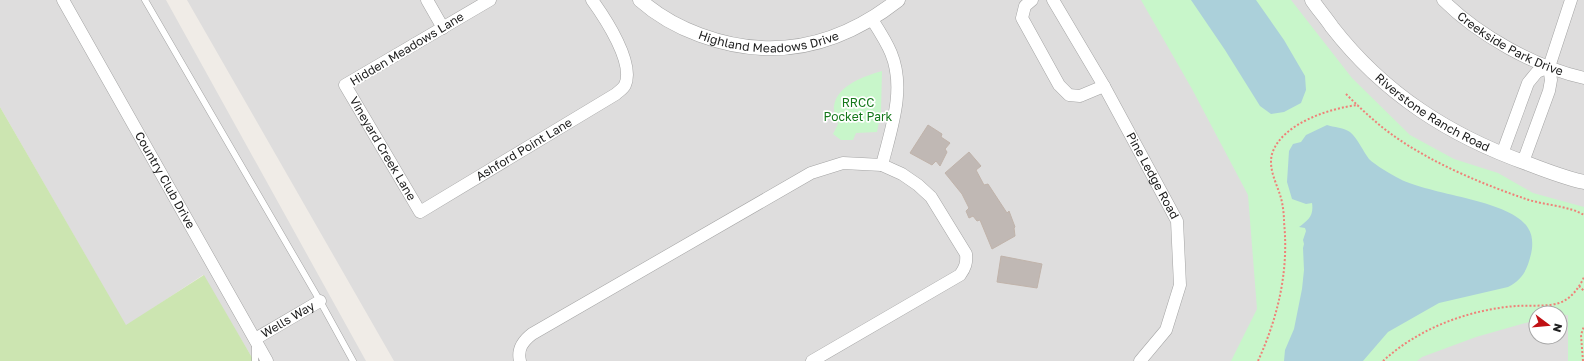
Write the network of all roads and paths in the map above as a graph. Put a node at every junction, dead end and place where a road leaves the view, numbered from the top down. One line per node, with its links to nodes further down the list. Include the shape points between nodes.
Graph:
1 (63, 0): 32 (street, Country Club Drive)
2 (145, 0): 30 (lane)
3 (427, 0): 14 (street)
4 (490, 0): 14 (street, Hidden Meadows Lane)
5 (592, 0): 25 (street, Ashford Point Lane, via 611,30 624,59 627,72 624,87)
6 (640, 0): 13 (street, Highland Meadows Drive, via 665,19 684,29 723,43 758,49 794,47 828,40)
7 (898, 0): 13 (street, Highland Meadows Drive)
8 (1032, 0): 18 (street, via 1025,6 1022,18 1059,85 1069,95 1080,96)
9 (1053, 0): 18 (street, Pine Ledge Road)
10 (1312, 0): 21 (street, Riverstone Ranch Road, via 1343,41 1394,92 1449,129)
11 (1443, 0): 15 (street, Creekside Park Drive, via 1476,29 1507,48)
12 (1571, 0): 15 (street)
13 (871, 18): 23 (street, via 891,53 898,89 896,109)
14 (443, 28): 17 (street, Hidden Meadows Lane)
15 (1549, 67): 16 (street, Creekside Park Drive); 21 (street, via 1536,72 1528,83); 22 (street, via 1549,91)
16 (1584, 78)
17 (346, 86): 25 (street, Vineyard Creek Lane)
18 (1104, 86): 38 (street, Pine Ledge Road, via 1177,221 1180,285 1166,330)
19 (1346, 94): 20 (path)
20 (1358, 105): 26 (path, via 1394,136 1450,168 1527,200 1574,210); 39 (path, via 1315,116 1290,130 1276,144 1272,154 1270,165 1281,199 1285,256 1281,297 1270,335)
21 (1502, 154): 22 (street, Riverstone Ranch Road)
22 (1523, 162): 24 (street, Riverstone Ranch Road)
23 (882, 165): 36 (street, via 843,163 811,173 532,334 520,347); 37 (street, via 902,174 930,197 966,254 965,268 960,275)
24 (1584, 182)
25 (420, 212)
26 (1584, 215)
27 (1584, 277): 28 (path)
28 (1580, 286): 29 (path); 40 (path, via 1571,296 1559,303 1492,309 1463,316 1415,337)
29 (1584, 291)
30 (320, 300): 32 (street, Wells Way); 35 (lane)
31 (1584, 326): 41 (path, via 1581,335)
32 (255, 339): 33 (lane); 34 (street, Country Club Drive)
33 (255, 361)
34 (267, 361)
35 (353, 361)
36 (520, 361)
37 (812, 361)
38 (1140, 361)
39 (1258, 361)
40 (1383, 361)
41 (1583, 361)

